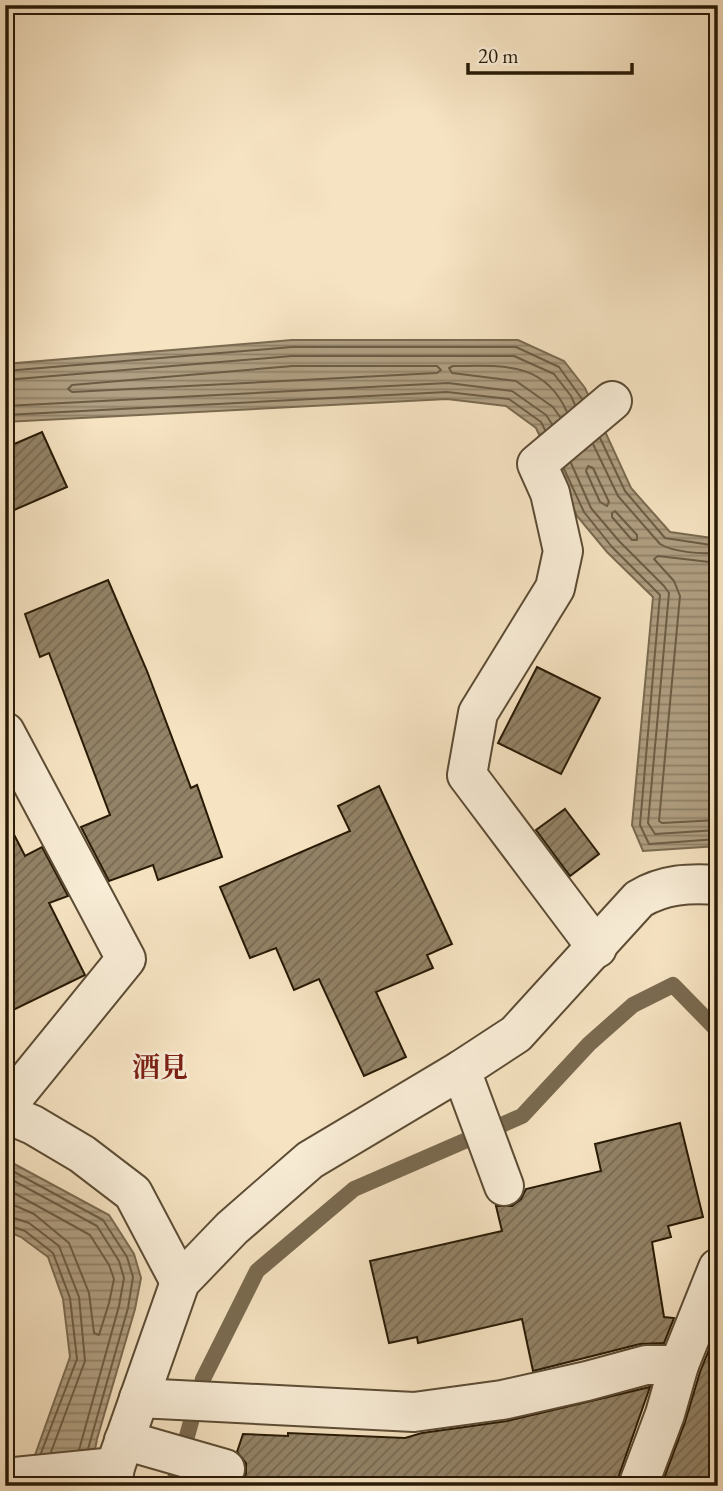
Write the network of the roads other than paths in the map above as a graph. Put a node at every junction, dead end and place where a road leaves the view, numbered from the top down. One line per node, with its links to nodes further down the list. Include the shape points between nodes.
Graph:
1 (612, 401): 4 (street, via 537,464 550,493 563,551 555,588 478,713 467,775)
2 (5, 732): 6 (street, via 126,959)
3 (718, 886): 4 (street, via 691,883 656,889 639,899)
4 (597, 948): 5 (street, via 516,1034)
5 (461, 1070): 7 (street); 9 (street, via 310,1160 232,1228)
6 (5, 1110): 9 (street, via 82,1154 133,1193)
7 (504, 1186)
8 (718, 1268): 10 (street)
9 (180, 1282): 11 (street)
10 (679, 1365): 11 (street, via 646,1365 502,1399 414,1412); 15 (street)
11 (139, 1398): 12 (street)
12 (117, 1464): 13 (street); 14 (street)
13 (225, 1469)
14 (5, 1478)
15 (638, 1486)

